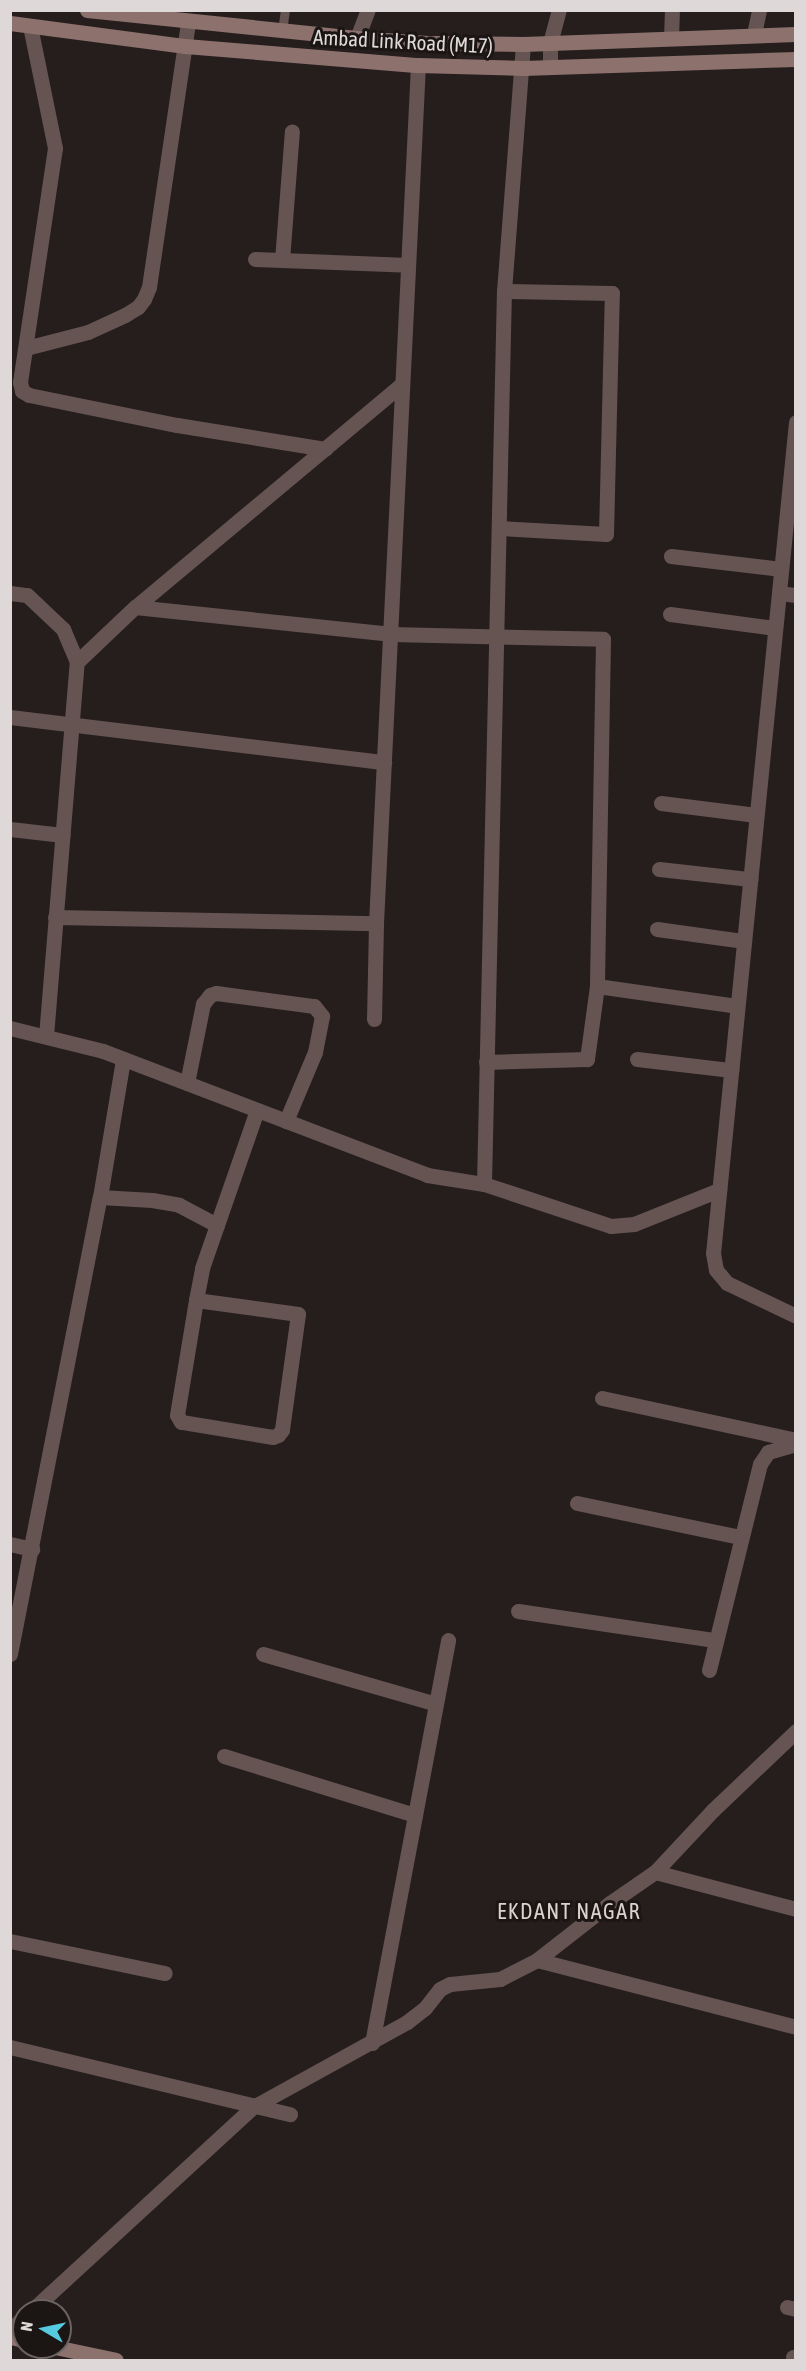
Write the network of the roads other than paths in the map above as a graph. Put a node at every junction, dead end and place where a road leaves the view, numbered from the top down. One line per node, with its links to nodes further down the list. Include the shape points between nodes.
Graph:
1 (87, 10): 7 (main road, Ambad Link Road (M17))
2 (285, 10): 12 (lane)
3 (368, 10): 15 (street)
4 (559, 10): 17 (street)
5 (672, 10): 16 (street)
6 (759, 10): 13 (street)
7 (113, 12): 8 (main road, Ambad Link Road (M17))
8 (133, 14): 9 (main road, Ambad Link Road (M17))
9 (188, 22): 12 (main road, Ambad Link Road (M17)); 19 (street)
10 (10, 23): 11 (main road, Ambad Link Road (M17))
11 (30, 26): 19 (main road, Ambad Link Road (M17)); 29 (street, via 56,148)
12 (282, 31): 15 (main road, Ambad Link Road (M17))
13 (754, 34): 14 (main road, Ambad Link Road (M17)); 16 (main road, Ambad Link Road (M17))
14 (795, 34)
15 (357, 38): 18 (main road, Ambad Link Road (M17))
16 (671, 38): 17 (main road, Ambad Link Road (M17))
17 (550, 43): 18 (main road, Ambad Link Road (M17)); 22 (street)
18 (523, 44): 23 (street)
19 (184, 46): 21 (main road, Ambad Link Road (M17)); 29 (street, via 149,287 144,299 125,315 88,332)
20 (795, 59): 22 (main road, Ambad Link Road (M17))
21 (418, 65): 23 (main road, Ambad Link Road (M17)); 27 (street)
22 (550, 67): 23 (main road, Ambad Link Road (M17))
23 (523, 68): 28 (street)
24 (292, 131): 26 (street)
25 (255, 259): 26 (street)
26 (282, 260): 27 (street)
27 (408, 265): 30 (street)
28 (504, 291): 33 (street); 33 (street, via 612,293 606,534)
29 (26, 348): 32 (street, via 20,382 22,391 29,395)
30 (402, 384): 32 (street); 42 (street)
31 (795, 422): 35 (street)
32 (325, 449): 39 (street)
33 (500, 528): 43 (street)
34 (671, 556): 35 (street)
35 (781, 569): 37 (street)
36 (10, 593): 44 (street, via 27,595 63,629)
37 (778, 593): 38 (street); 41 (street)
38 (795, 595)
39 (135, 607): 42 (street); 44 (street)
40 (670, 614): 41 (street)
41 (775, 628): 49 (street)
42 (390, 634): 43 (street); 47 (street)
43 (498, 638): 58 (street, via 603,639); 65 (street)
44 (77, 662): 46 (street)
45 (10, 717): 46 (street)
46 (72, 724): 47 (street); 51 (street)
47 (384, 762): 55 (street)
48 (661, 803): 49 (street)
49 (756, 815): 53 (street)
50 (10, 829): 51 (street)
51 (63, 835): 54 (street)
52 (659, 869): 53 (street)
53 (750, 879): 57 (street)
54 (56, 917): 55 (street); 62 (street)
55 (376, 923): 60 (street)
56 (657, 929): 57 (street)
57 (744, 941): 59 (street)
58 (597, 986): 59 (street); 65 (street, via 587,1059)
59 (737, 1006): 66 (street)
60 (374, 1019)
61 (10, 1028): 62 (street)
62 (46, 1036): 63 (street)
63 (123, 1059): 67 (street); 72 (street)
64 (637, 1059): 66 (street)
65 (486, 1062): 70 (street)
66 (731, 1070): 71 (street)
67 (187, 1083): 68 (street); 69 (street, via 203,1004 210,995 315,1006 322,1016 315,1052)
68 (257, 1110): 69 (street); 73 (street)
69 (286, 1121): 70 (street, via 427,1175)
70 (484, 1184): 71 (street, via 601,1223 623,1226)
71 (719, 1190): 75 (street, via 713,1253 716,1270 733,1287)
72 (100, 1197): 73 (street, via 179,1205); 81 (street)
73 (217, 1225): 74 (street)
74 (196, 1300): 74 (street, via 178,1419 278,1435 282,1430 298,1314)
75 (795, 1316)
76 (602, 1398): 77 (street)
77 (795, 1442): 79 (street, via 763,1457)
78 (577, 1503): 79 (street)
79 (740, 1537): 84 (street)
80 (10, 1544): 81 (street)
81 (32, 1549): 85 (street)
82 (518, 1611): 84 (street)
83 (448, 1640): 88 (street)
84 (716, 1640): 87 (street)
85 (10, 1654)
86 (263, 1654): 88 (street)
87 (709, 1670)
88 (436, 1704): 91 (street)
89 (795, 1731): 92 (street)
90 (224, 1756): 91 (street)
91 (415, 1815): 98 (street)
92 (655, 1872): 93 (street); 95 (street)
93 (795, 1909)
94 (10, 1941): 96 (street)
95 (537, 1960): 97 (street); 98 (street, via 500,1978 450,1984 440,1989 417,2016)
96 (165, 1973)
97 (795, 2026)
98 (372, 2043): 100 (street)
99 (10, 2048): 100 (street)
100 (254, 2107): 101 (street); 102 (street)
101 (290, 2114)
102 (44, 2299)
103 (72, 2351): 104 (main road)
104 (116, 2361)

